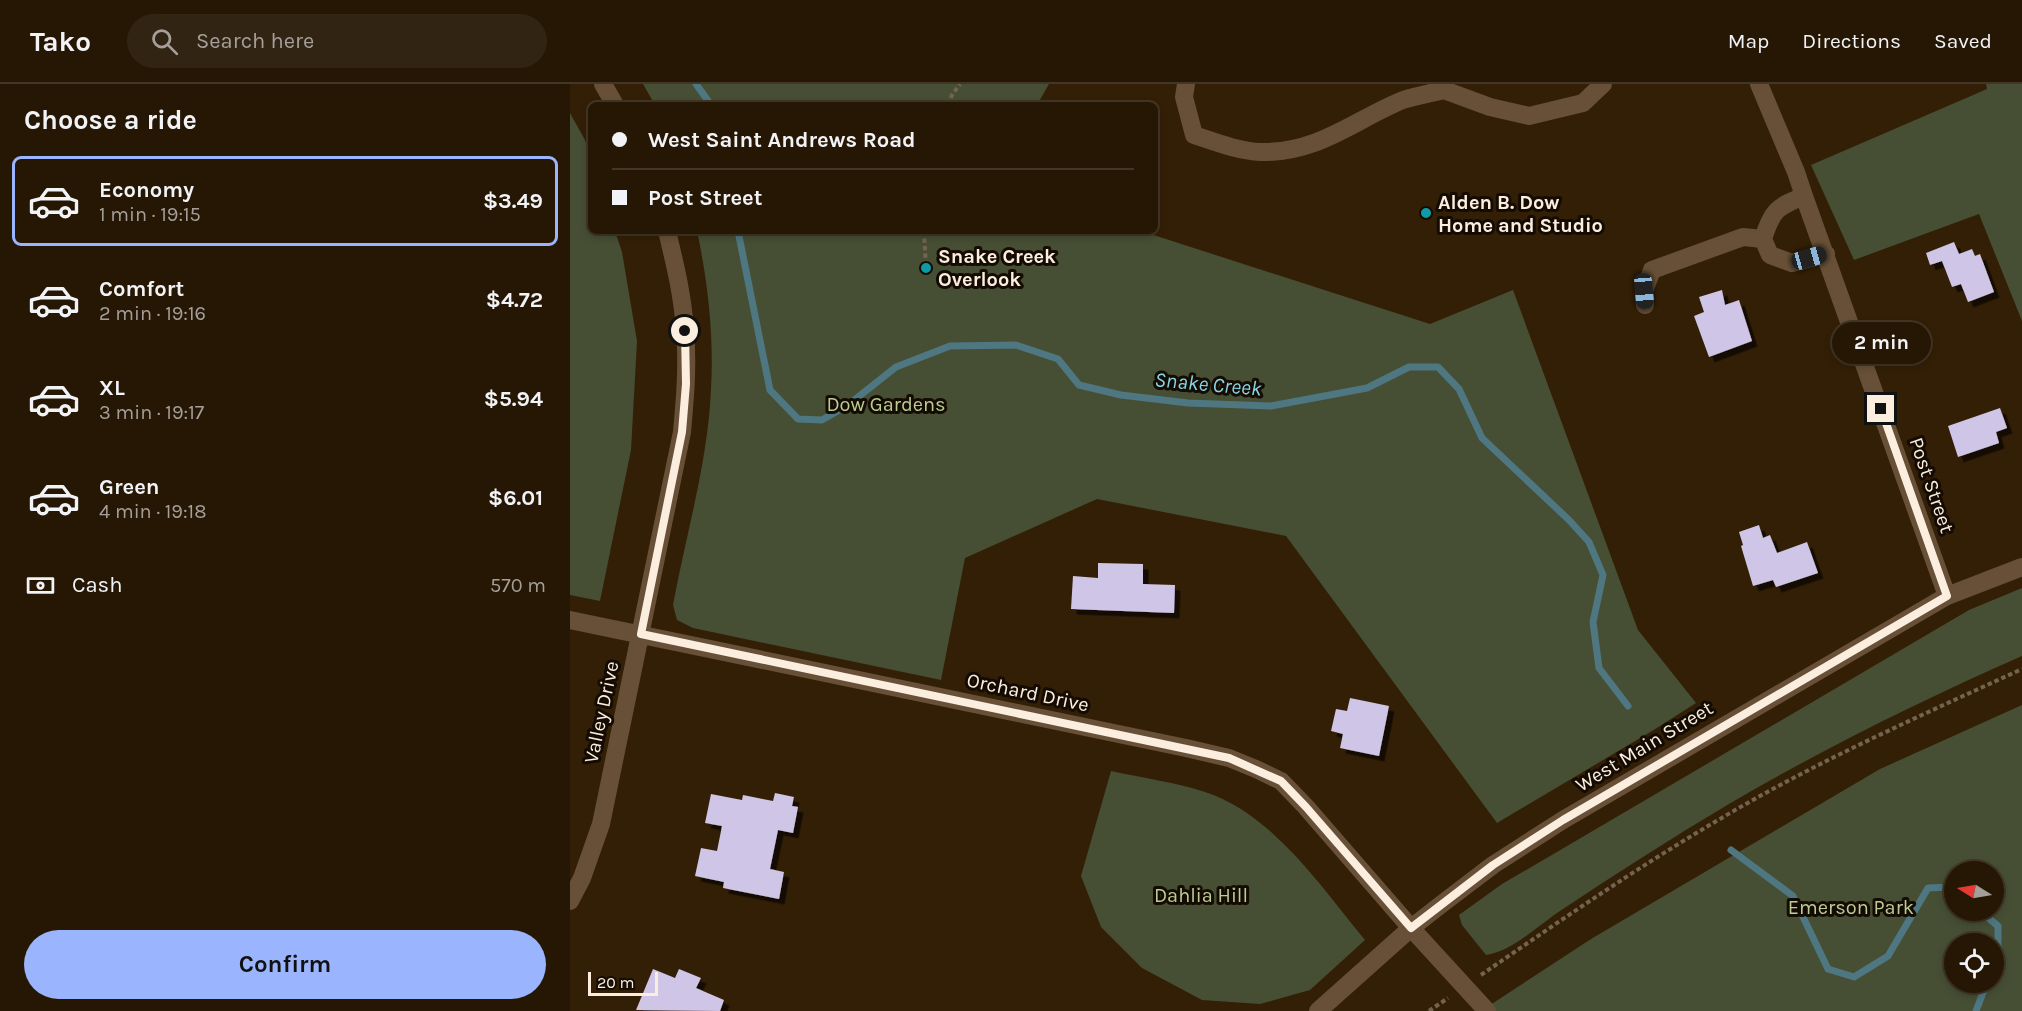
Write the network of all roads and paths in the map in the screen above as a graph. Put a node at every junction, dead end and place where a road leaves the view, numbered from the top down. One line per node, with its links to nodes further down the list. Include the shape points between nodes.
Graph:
1 (603, 84): 7 (street)
2 (960, 84): 8 (path)
3 (1186, 84): 6 (street, via 1184,97 1194,135 1260,152 1294,150)
4 (1603, 84): 6 (street, via 1583,103 1529,116 1490,107)
5 (1759, 84): 9 (street, Post Street)
6 (1441, 87)
7 (613, 102)
8 (950, 102)
9 (1804, 196): 12 (street, via 1779,207); 13 (street, Post Street)
10 (668, 234): 19 (street, Valley Drive, via 685,331 686,384 682,432)
11 (924, 234): 14 (path)
12 (1763, 239): 13 (street, via 1770,255 1792,263); 15 (street, via 1743,237 1652,270 1644,291)
13 (1826, 254): 17 (street, Post Street)
14 (926, 268)
15 (1645, 305)
16 (2022, 567): 17 (street, West Main Street)
17 (1947, 596): 22 (street, West Main Street, via 1563,820 1493,865)
18 (570, 620): 19 (street, Orchard Drive)
19 (641, 634): 21 (street, Valley Drive, via 600,824); 22 (street, Orchard Drive, via 1229,758 1281,781)
20 (2022, 669): 23 (path, via 1876,737 1726,816)
21 (570, 901)
22 (1411, 928): 23 (street, Orchard Drive); 24 (street, West Main Street)
23 (1464, 986): 25 (path); 26 (street, Orchard Drive)
24 (1318, 1011)
25 (1429, 1011)
26 (1487, 1011)

